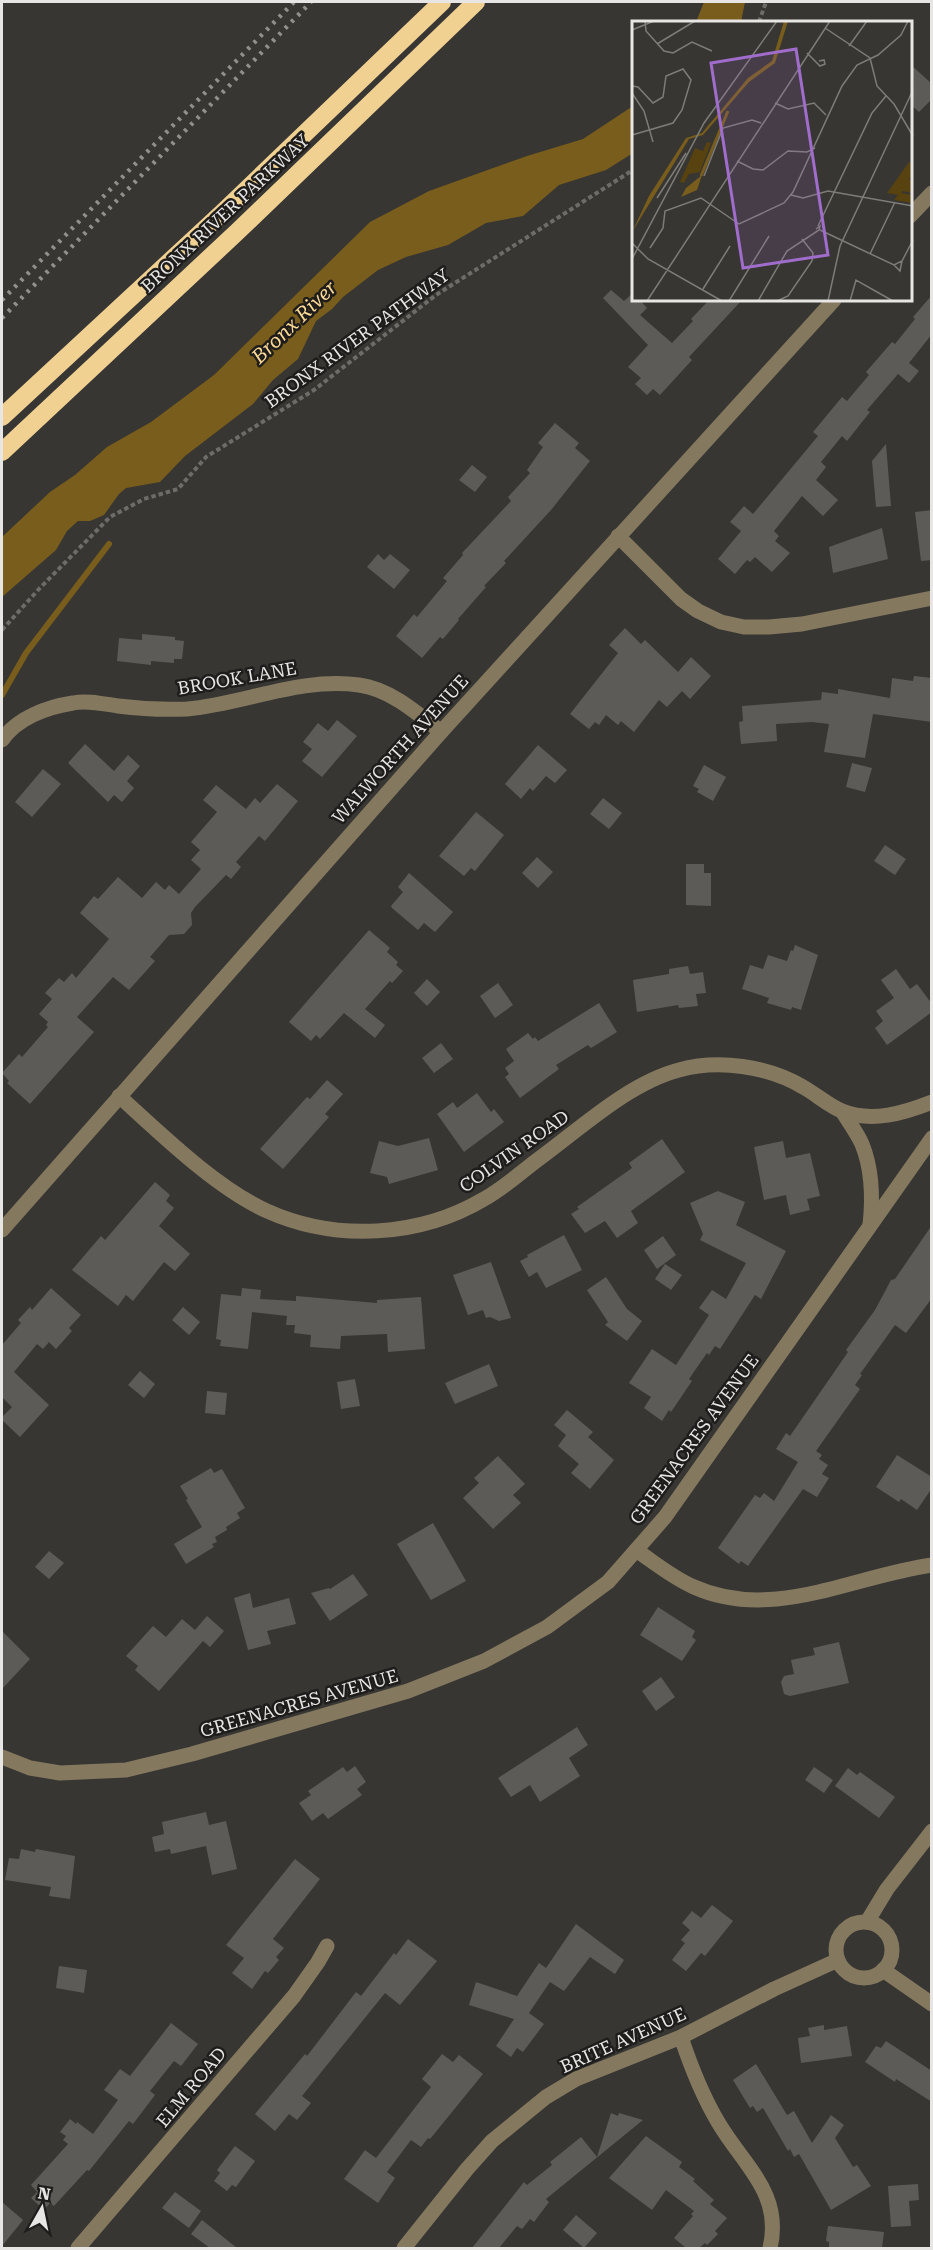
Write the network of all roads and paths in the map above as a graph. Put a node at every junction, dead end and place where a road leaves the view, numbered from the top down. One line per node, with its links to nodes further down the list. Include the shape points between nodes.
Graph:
1 (442, 2): 9 (highway, BRONX RIVER PARKWAY)
2 (476, 2): 10 (highway, BRONX RIVER PARKWAY)
3 (766, 2): 4 (path)
4 (759, 21)
5 (632, 172): 13 (path, BRONX RIVER PATHWAY, via 436,295 314,390 206,458 178,489 144,499 110,517)
6 (932, 193): 7 (street)
7 (912, 214)
8 (832, 302): 11 (street, WALWORTH AVENUE)
9 (2, 417)
10 (2, 452)
11 (618, 536): 12 (street, via 681,599 721,622 744,627 802,624); 14 (street, WALWORTH AVENUE)
12 (932, 598)
13 (2, 630)
14 (441, 732): 15 (street, BROOK LANE, via 376,689 333,684 267,692 189,709 156,710 75,702 17,723); 16 (street, WALWORTH AVENUE)
15 (2, 740)
16 (119, 1096): 18 (street, COLVIN ROAD, via 237,1194 295,1221 348,1232 378,1232 432,1222 462,1210 485,1198 622,1097 679,1070 716,1065 772,1074); 21 (street, WALWORTH AVENUE)
17 (932, 1102): 18 (street, COLVIN ROAD, via 906,1112 874,1117)
18 (842, 1111): 20 (street, COLVIN ROAD, via 862,1145 870,1175)
19 (932, 1138): 20 (street, GREENACRES AVENUE)
20 (870, 1227): 22 (street, GREENACRES AVENUE, via 665,1517)
21 (2, 1230)
22 (636, 1550): 23 (street, via 692,1586 726,1597 761,1601 821,1592); 24 (street, GREENACRES AVENUE, via 608,1582 547,1627 484,1661 408,1692 126,1770 60,1773 30,1768)
23 (932, 1564)
24 (2, 1757)
25 (932, 1831): 26 (street)
26 (867, 1922): 28 (street, via 851,1925 839,1938); 29 (street, via 884,1929 892,1946 892,1956)
27 (327, 1946): 32 (street, ELM ROAD, via 294,1996)
28 (838, 1960): 29 (street, via 857,1977); 31 (street, BRITE AVENUE)
29 (884, 1970): 30 (street)
30 (932, 2004)
31 (681, 2037): 33 (street, BRITE AVENUE, via 576,2079 546,2097 492,2141); 34 (street, via 718,2123 764,2187 773,2220)
32 (78, 2248)
33 (404, 2248)
34 (770, 2248)

